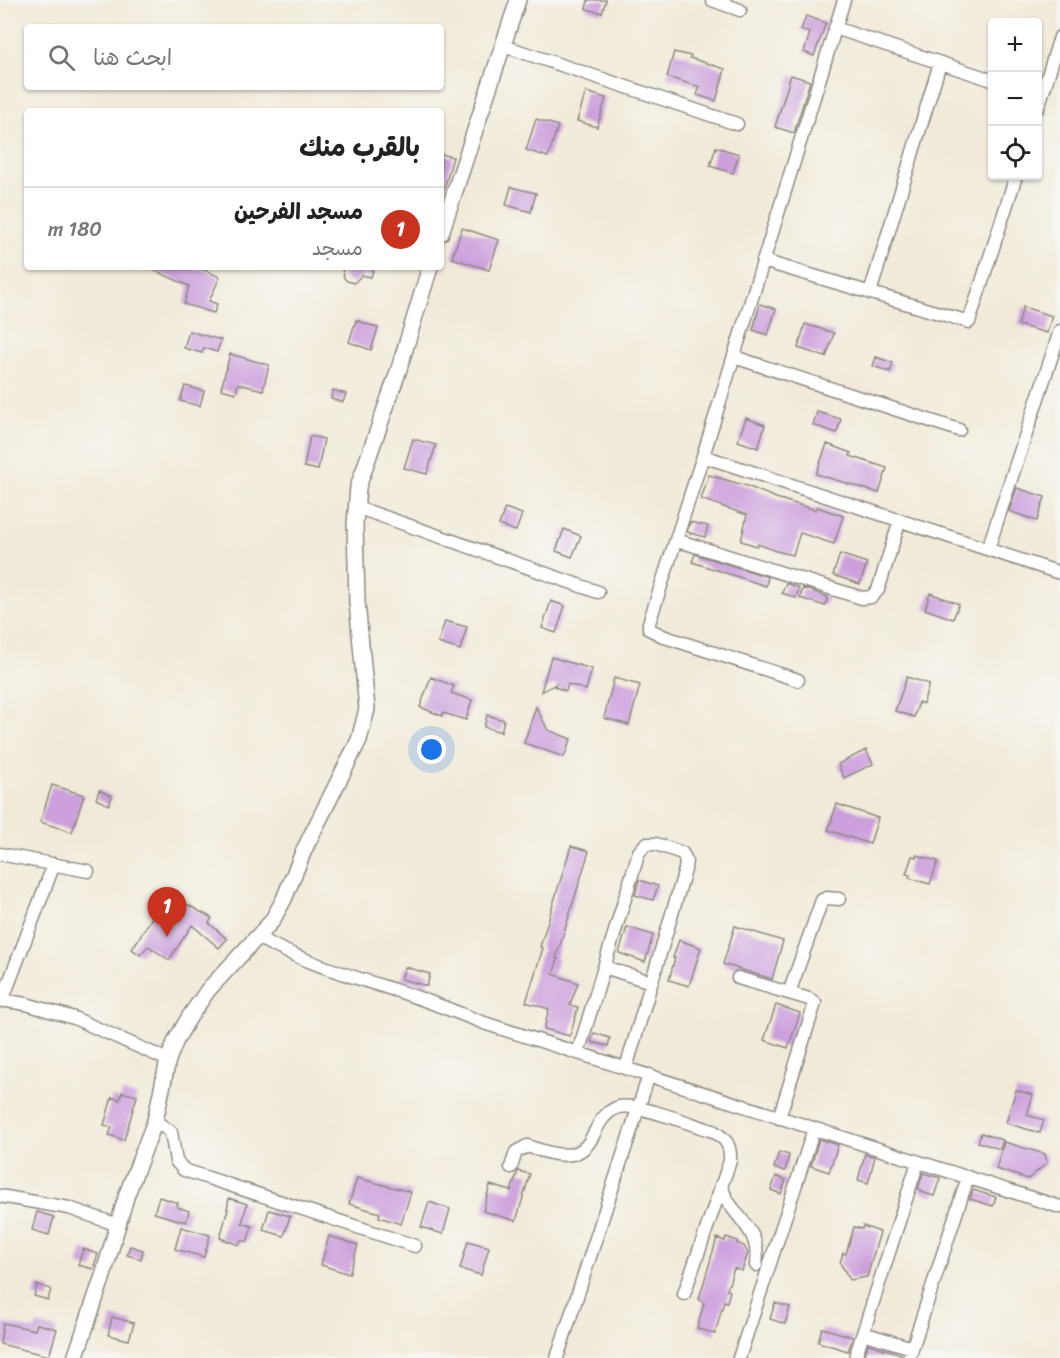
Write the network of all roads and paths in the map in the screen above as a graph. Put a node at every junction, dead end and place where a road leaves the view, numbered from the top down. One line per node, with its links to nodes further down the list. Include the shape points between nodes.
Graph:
1 (518, 0): 7 (street)
2 (711, 0): 4 (street)
3 (844, 0): 5 (street)
4 (740, 10)
5 (836, 28): 8 (street); 14 (street)
6 (1060, 38): 10 (street)
7 (504, 46): 11 (street); 13 (street)
8 (940, 63): 9 (street); 16 (street)
9 (988, 78)
10 (1042, 91)
11 (737, 124)
12 (1015, 180): 16 (street, via 969,322)
13 (444, 224)
14 (763, 261): 16 (street); 18 (street)
15 (429, 270): 21 (street, via 358,487)
16 (870, 292)
17 (1060, 331): 24 (street)
18 (734, 357): 19 (street); 20 (street)
19 (959, 430)
20 (703, 456): 22 (street); 23 (street)
21 (356, 507): 26 (street); 32 (street, via 357,602 367,709 364,725 284,899)
22 (900, 520): 23 (street, via 878,590 871,597 862,598); 24 (street)
23 (676, 540): 27 (street, via 649,629)
24 (988, 549): 25 (street)
25 (1060, 573)
26 (598, 592)
27 (798, 680)
28 (0, 854): 29 (street)
29 (54, 864): 30 (street); 37 (street)
30 (88, 871)
31 (839, 899): 36 (street, via 822,900)
32 (257, 937): 38 (street, via 318,965); 39 (street, via 202,999)
33 (604, 967): 35 (street); 35 (street, via 639,852 646,844 656,844 682,854 686,860); 38 (street)
34 (738, 978): 36 (street)
35 (651, 982): 40 (street)
36 (789, 993): 43 (street, via 815,1003)
37 (1, 1001): 39 (street, via 74,1018)
38 (578, 1053): 40 (street)
39 (168, 1060): 44 (street)
40 (626, 1068): 41 (street)
41 (649, 1075): 42 (street); 43 (street)
42 (638, 1108): 47 (street, via 626,1106 609,1111 580,1151 562,1155 527,1146 516,1152); 49 (street, via 723,1136 728,1142 730,1161); 59 (street)
43 (779, 1118): 45 (street)
44 (155, 1121): 52 (street); 53 (street, via 171,1132 176,1161 184,1170)
45 (814, 1129): 46 (street); 60 (street)
46 (918, 1162): 48 (street); 56 (street)
47 (511, 1167)
48 (968, 1177): 51 (street); 57 (street)
49 (721, 1185): 54 (street, via 729,1204 756,1242); 55 (street)
50 (0, 1196): 52 (street, via 69,1208)
51 (1060, 1207)
52 (118, 1225): 58 (street)
53 (415, 1246)
54 (756, 1265)
55 (684, 1294)
56 (863, 1333): 57 (street); 61 (street)
57 (910, 1353)
58 (75, 1358)
59 (557, 1358)
60 (739, 1358)
61 (855, 1358)

